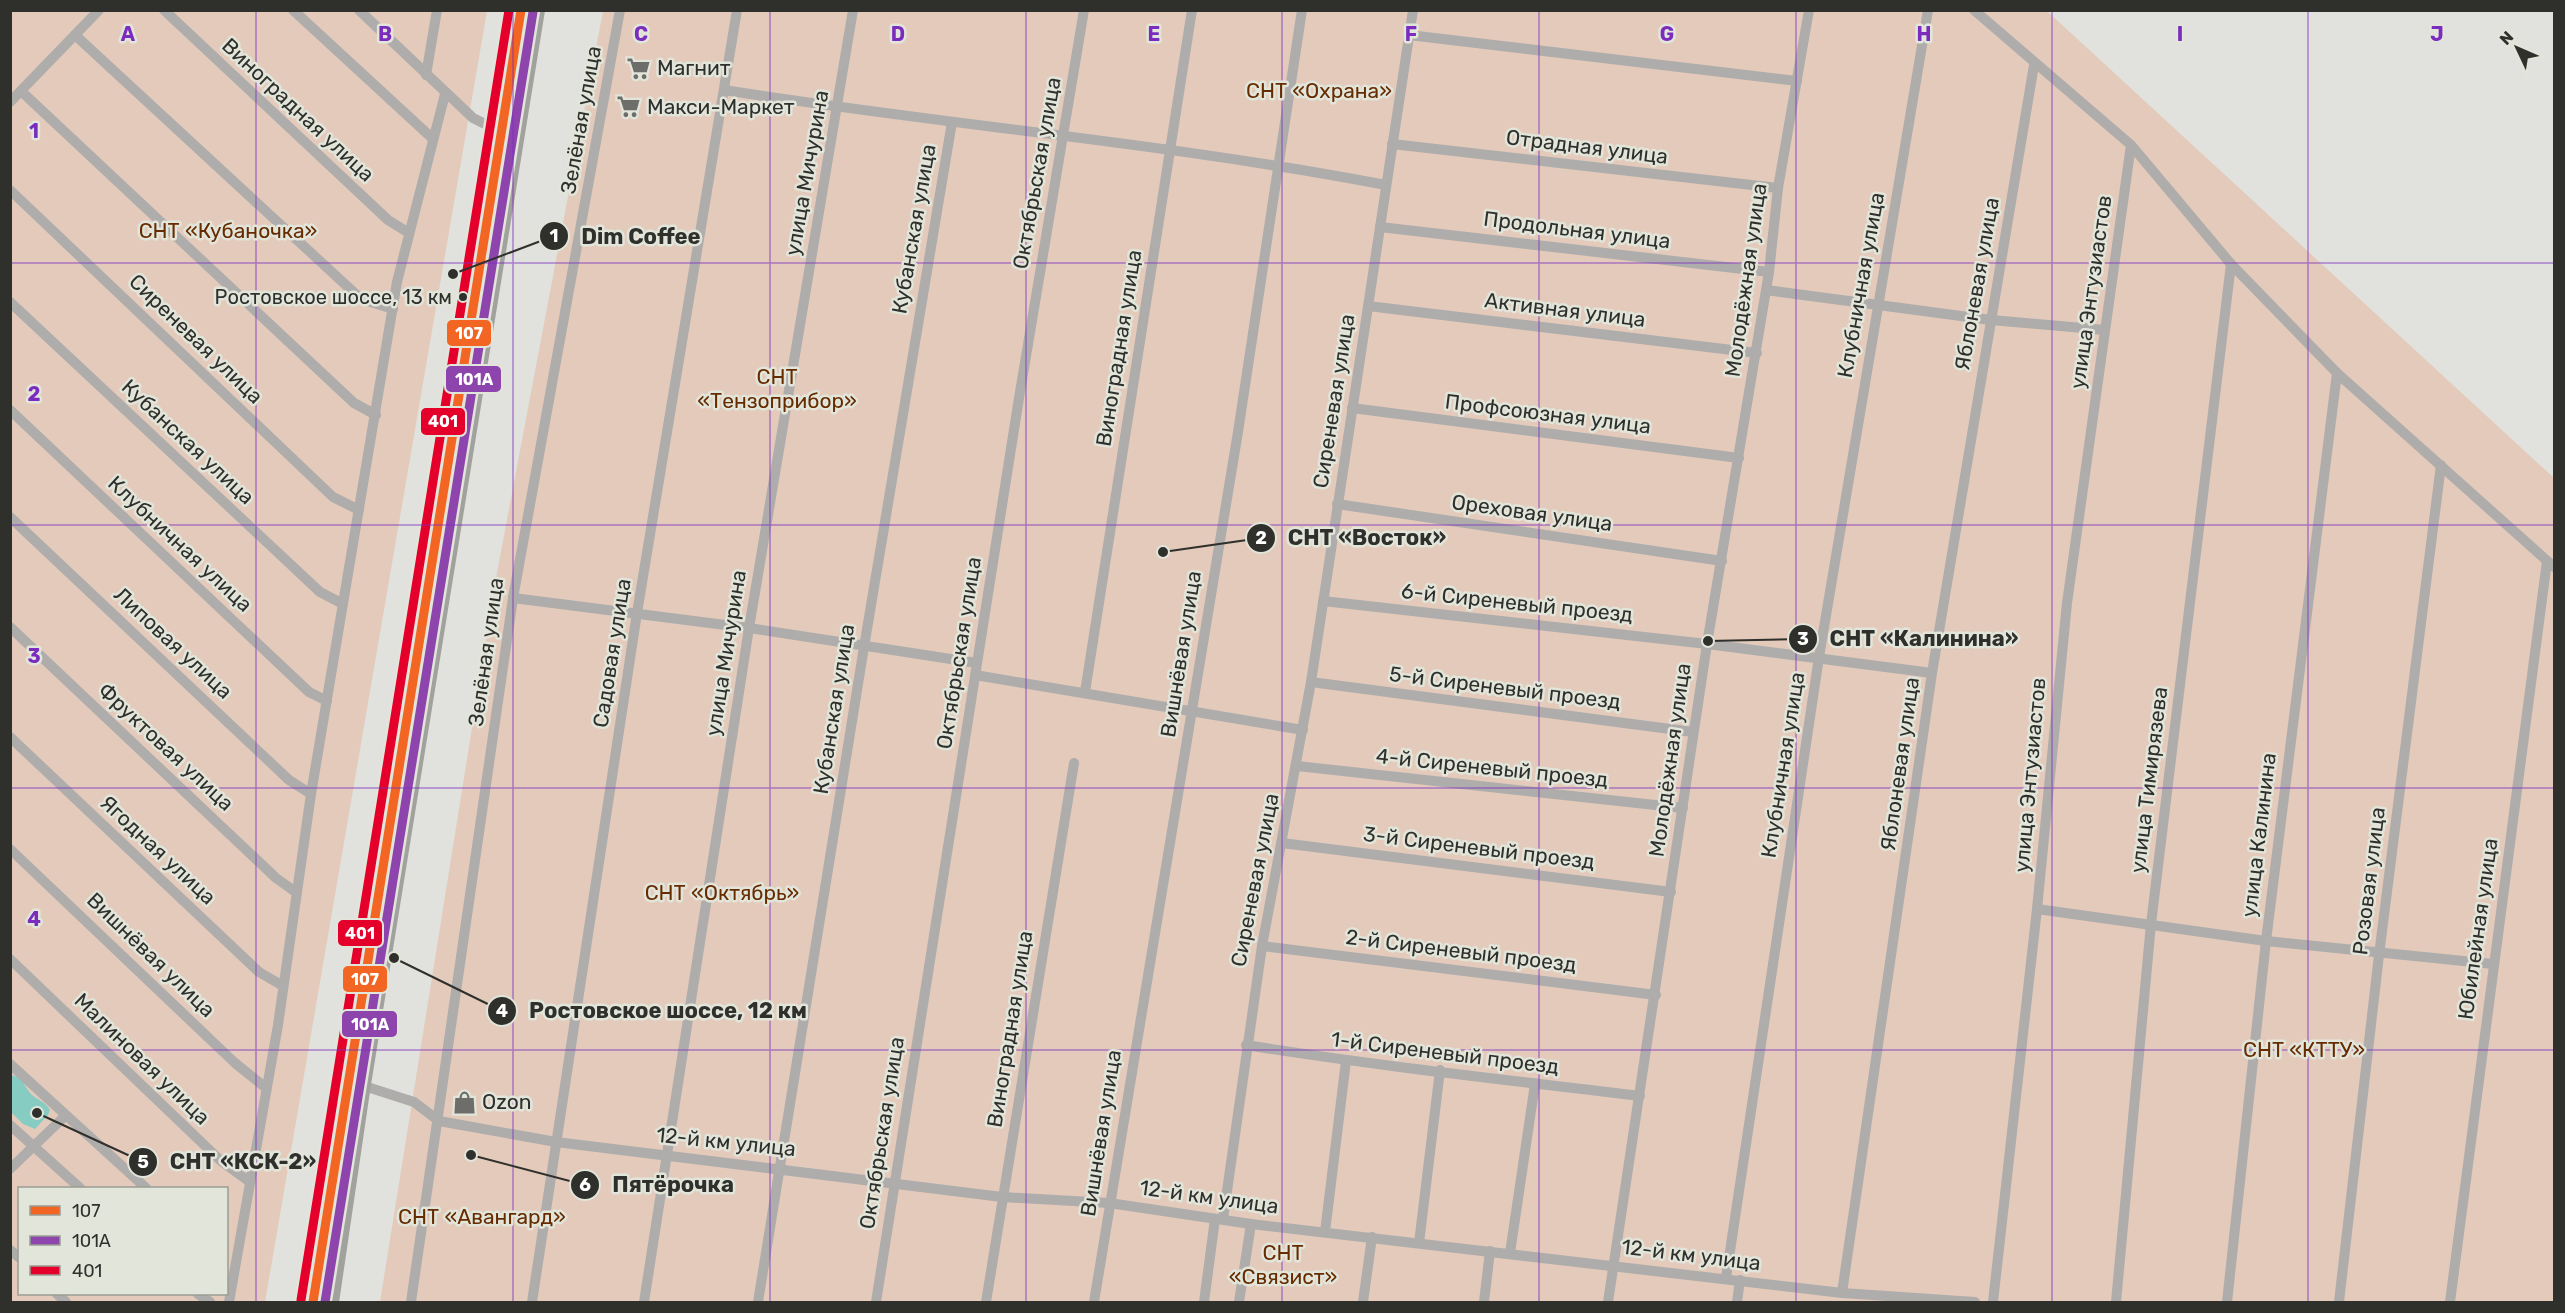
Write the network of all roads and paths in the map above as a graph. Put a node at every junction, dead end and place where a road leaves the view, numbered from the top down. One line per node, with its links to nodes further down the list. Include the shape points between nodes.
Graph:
1 (99, 10): 18 (street)
2 (164, 10): 40 (street, Виноградная улица, via 388,220)
3 (293, 10): 31 (street)
4 (359, 10): 21 (street)
5 (437, 10): 21 (street)
6 (521, 10): 29 (highway)
7 (535, 10): 29 (highway)
8 (620, 10): 62 (street, Зелёная улица)
9 (737, 10): 23 (street, Садовая улица)
10 (853, 10): 27 (street, улица Мичурина)
11 (1084, 10): 30 (street, Октябрьская улица)
12 (1192, 10): 34 (street, Виноградная улица)
13 (1302, 10): 35 (street, Вишнёвая улица)
14 (1413, 10): 19 (street, Сиреневая улица)
15 (1809, 10): 22 (street, Молодёжная улица)
16 (1928, 10): 45 (street, Клубничная улица)
17 (1974, 10): 20 (street)
18 (75, 35): 24 (street); 47 (street, via 361,299)
19 (1409, 35): 22 (street); 32 (street, Сиреневая улица)
20 (2034, 65): 33 (street); 48 (street, Яблоневая улица)
21 (426, 75): 25 (street)
22 (1797, 81): 37 (street, Молодёжная улица)
23 (724, 90): 27 (street); 65 (street, Садовая улица)
24 (21, 91): 26 (street); 54 (street, via 354,403)
25 (445, 94): 29 (street, via 473,118); 31 (street)
26 (10, 102)
27 (838, 108): 28 (street); 67 (street, улица Мичурина)
28 (952, 122): 30 (street); 69 (street, Кубанская улица)
29 (509, 123): 102 (highway)
30 (1064, 136): 34 (street); 71 (street, Октябрьская улица)
31 (432, 138): 40 (street)
32 (1392, 144): 36 (street, Сиреневая улица); 37 (street, Отрадная улица)
33 (2131, 146): 41 (street); 49 (street, улица Энтузиастов)
34 (1169, 148): 35 (street); 75 (street, Виноградная улица)
35 (1278, 165): 36 (street); 77 (street, Вишнёвая улица)
36 (1386, 185): 39 (street, Сиреневая улица)
37 (1778, 188): 42 (street, Молодёжная улица)
38 (10, 190): 58 (street, Сиреневая улица, via 333,497)
39 (1380, 227): 42 (street, Продольная улица); 46 (street, Сиреневая улица)
40 (409, 233): 47 (street)
41 (2231, 264): 51 (street); 90 (street, улица Тимирязева)
42 (1769, 272): 43 (street, Молодёжная улица)
43 (1766, 290): 45 (street); 50 (street, Молодёжная улица)
44 (10, 302): 64 (street, Кубанская улица, via 320,592)
45 (1877, 304): 48 (street); 70 (street, Клубничная улица)
46 (1368, 306): 50 (street, Активная улица); 52 (street, Сиреневая улица)
47 (393, 309): 54 (street)
48 (1991, 320): 49 (street); 72 (street, Яблоневая улица)
49 (2105, 330): 89 (street, улица Энтузиастов, via 2067,603)
50 (1757, 353): 55 (street, Молодёжная улица)
51 (2337, 373): 56 (street); 91 (street, улица Калинина)
52 (1352, 408): 55 (street, Профсоюзная улица); 57 (street, Сиреневая улица)
53 (10, 410): 76 (street, Клубничная улица, via 309,692)
54 (376, 416): 58 (street)
55 (1739, 458): 60 (street, Молодёжная улица)
56 (2441, 465): 61 (street); 93 (street, Розовая улица)
57 (1338, 504): 60 (street, Ореховая улица); 63 (street, Сиреневая улица)
58 (359, 510): 64 (street)
59 (10, 517): 83 (street, Липовая улица, via 289,780)
60 (1722, 561): 68 (street, Молодёжная улица)
61 (2551, 564): 95 (street, Юбилейная улица)
62 (513, 598): 65 (street); 107 (street, Зелёная улица)
63 (1323, 601): 68 (street, 6-й Сиреневый проезд); 74 (street, Сиреневая улица)
64 (343, 604): 76 (street)
65 (637, 613): 67 (street); 109 (street, Садовая улица)
66 (10, 627): 88 (street, Фруктовая улица, via 276,878)
67 (749, 628): 69 (street); 111 (street, улица Мичурина)
68 (1707, 644): 70 (street, 6-й Сиреневый проезд); 79 (street, Молодёжная улица)
69 (864, 647): 71 (street); 112 (street, Кубанская улица)
70 (1819, 657): 72 (street, 6-й Сиреневый проезд); 129 (street, Клубничная улица)
71 (977, 663): 73 (street, Октябрьская улица)
72 (1932, 673): 131 (street, Яблоневая улица)
73 (975, 675): 75 (street); 115 (street, Октябрьская улица)
74 (1311, 682): 78 (street, Сиреневая улица); 79 (street, 5-й Сиреневый проезд)
75 (1085, 692): 77 (street)
76 (327, 701): 83 (street)
77 (1192, 709): 78 (street); 119 (street, Вишнёвая улица)
78 (1303, 730): 82 (street, Сиреневая улица)
79 (1693, 732): 84 (street, Молодёжная улица)
80 (10, 737): 96 (street, Ягодная улица, via 259,972)
81 (1074, 763): 118 (street, Виноградная улица)
82 (1297, 766): 84 (street, 4-й Сиреневый проезд); 85 (street, Сиреневая улица)
83 (311, 794): 88 (street)
84 (1683, 808): 87 (street, Молодёжная улица)
85 (1282, 843): 87 (street, 3-й Сиреневый проезд); 92 (street, Сиреневая улица)
86 (10, 849): 104 (street, Вишнёвая улица)
87 (1671, 892): 97 (street, Молодёжная улица)
88 (297, 893): 96 (street)
89 (2037, 909): 90 (street); 150 (street, улица Энтузиастов)
90 (2151, 924): 91 (street); 151 (street, улица Тимирязева)
91 (2266, 941): 93 (street); 152 (street, улица Калинина)
92 (1262, 946): 97 (street, 2-й Сиреневый проезд); 98 (street, Сиреневая улица)
93 (2379, 951): 95 (street); 153 (street, Розовая улица)
94 (10, 959): 114 (street, Малиновая улица, via 221,1161)
95 (2493, 964): 154 (street, Юбилейная улица)
96 (283, 986): 104 (street)
97 (1656, 995): 105 (street, Молодёжная улица)
98 (1246, 1045): 99 (street, 1-й Сиреневый проезд); 120 (street, Сиреневая улица)
99 (1346, 1061): 101 (street, 1-й Сиреневый проезд); 122 (street)
100 (10, 1064): 106 (street)
101 (1440, 1070): 103 (street, 1-й Сиреневый проезд); 124 (street)
102 (354, 1083): 107 (street, via 414,1102); 134 (highway); 135 (highway)
103 (1535, 1083): 105 (street, 1-й Сиреневый проезд); 126 (street)
104 (266, 1088): 114 (street)
105 (1640, 1096): 127 (street, Молодёжная улица)
106 (65, 1116): 110 (street); 117 (street)
107 (439, 1121): 109 (street, 12-й км улица); 136 (street, Зелёная улица)
108 (10, 1125): 110 (street)
109 (556, 1142): 111 (street, 12-й км улица); 137 (street, Садовая улица)
110 (33, 1145): 113 (street); 116 (street)
111 (666, 1155): 112 (street, 12-й км улица); 138 (street, улица Мичурина)
112 (779, 1167): 115 (street, 12-й км улица); 139 (street, Кубанская улица)
113 (10, 1169)
114 (250, 1182): 128 (street)
115 (894, 1182): 118 (street, 12-й км улица); 140 (street, Октябрьская улица)
116 (79, 1187)
117 (145, 1187)
118 (1002, 1197): 119 (street, 12-й км улица); 141 (street, Виноградная улица)
119 (1109, 1203): 120 (street, 12-й км улица); 142 (street, Вишнёвая улица)
120 (1219, 1219): 121 (street, 12-й км улица); 143 (street)
121 (1251, 1224): 122 (street, 12-й км улица); 144 (street)
122 (1325, 1232): 123 (street, 12-й км улица)
123 (1372, 1237): 124 (street, 12-й км улица); 145 (street)
124 (1419, 1243): 125 (street, 12-й км улица)
125 (1490, 1251): 126 (street, 12-й км улица); 146 (street)
126 (1510, 1253): 127 (street, 12-й км улица)
127 (1613, 1265): 129 (street, 12-й км улица); 147 (street, Молодёжная улица)
128 (230, 1266): 133 (street)
129 (1726, 1278): 130 (street, 12-й км улица)
130 (1740, 1280): 131 (street, 12-й км улица); 148 (street)
131 (1842, 1293): 132 (street, 12-й км улица)
132 (1869, 1299): 149 (street, 12-й км улица)
133 (229, 1302)
134 (313, 1302)
135 (329, 1302)
136 (411, 1302)
137 (532, 1302)
138 (644, 1302)
139 (758, 1302)
140 (876, 1302)
141 (986, 1302)
142 (1094, 1302)
143 (1204, 1302)
144 (1239, 1302)
145 (1363, 1302)
146 (1484, 1302)
147 (1608, 1302)
148 (1737, 1302)
149 (1975, 1302)
150 (1993, 1302)
151 (2116, 1302)
152 (2227, 1302)
153 (2339, 1302)
154 (2450, 1302)

